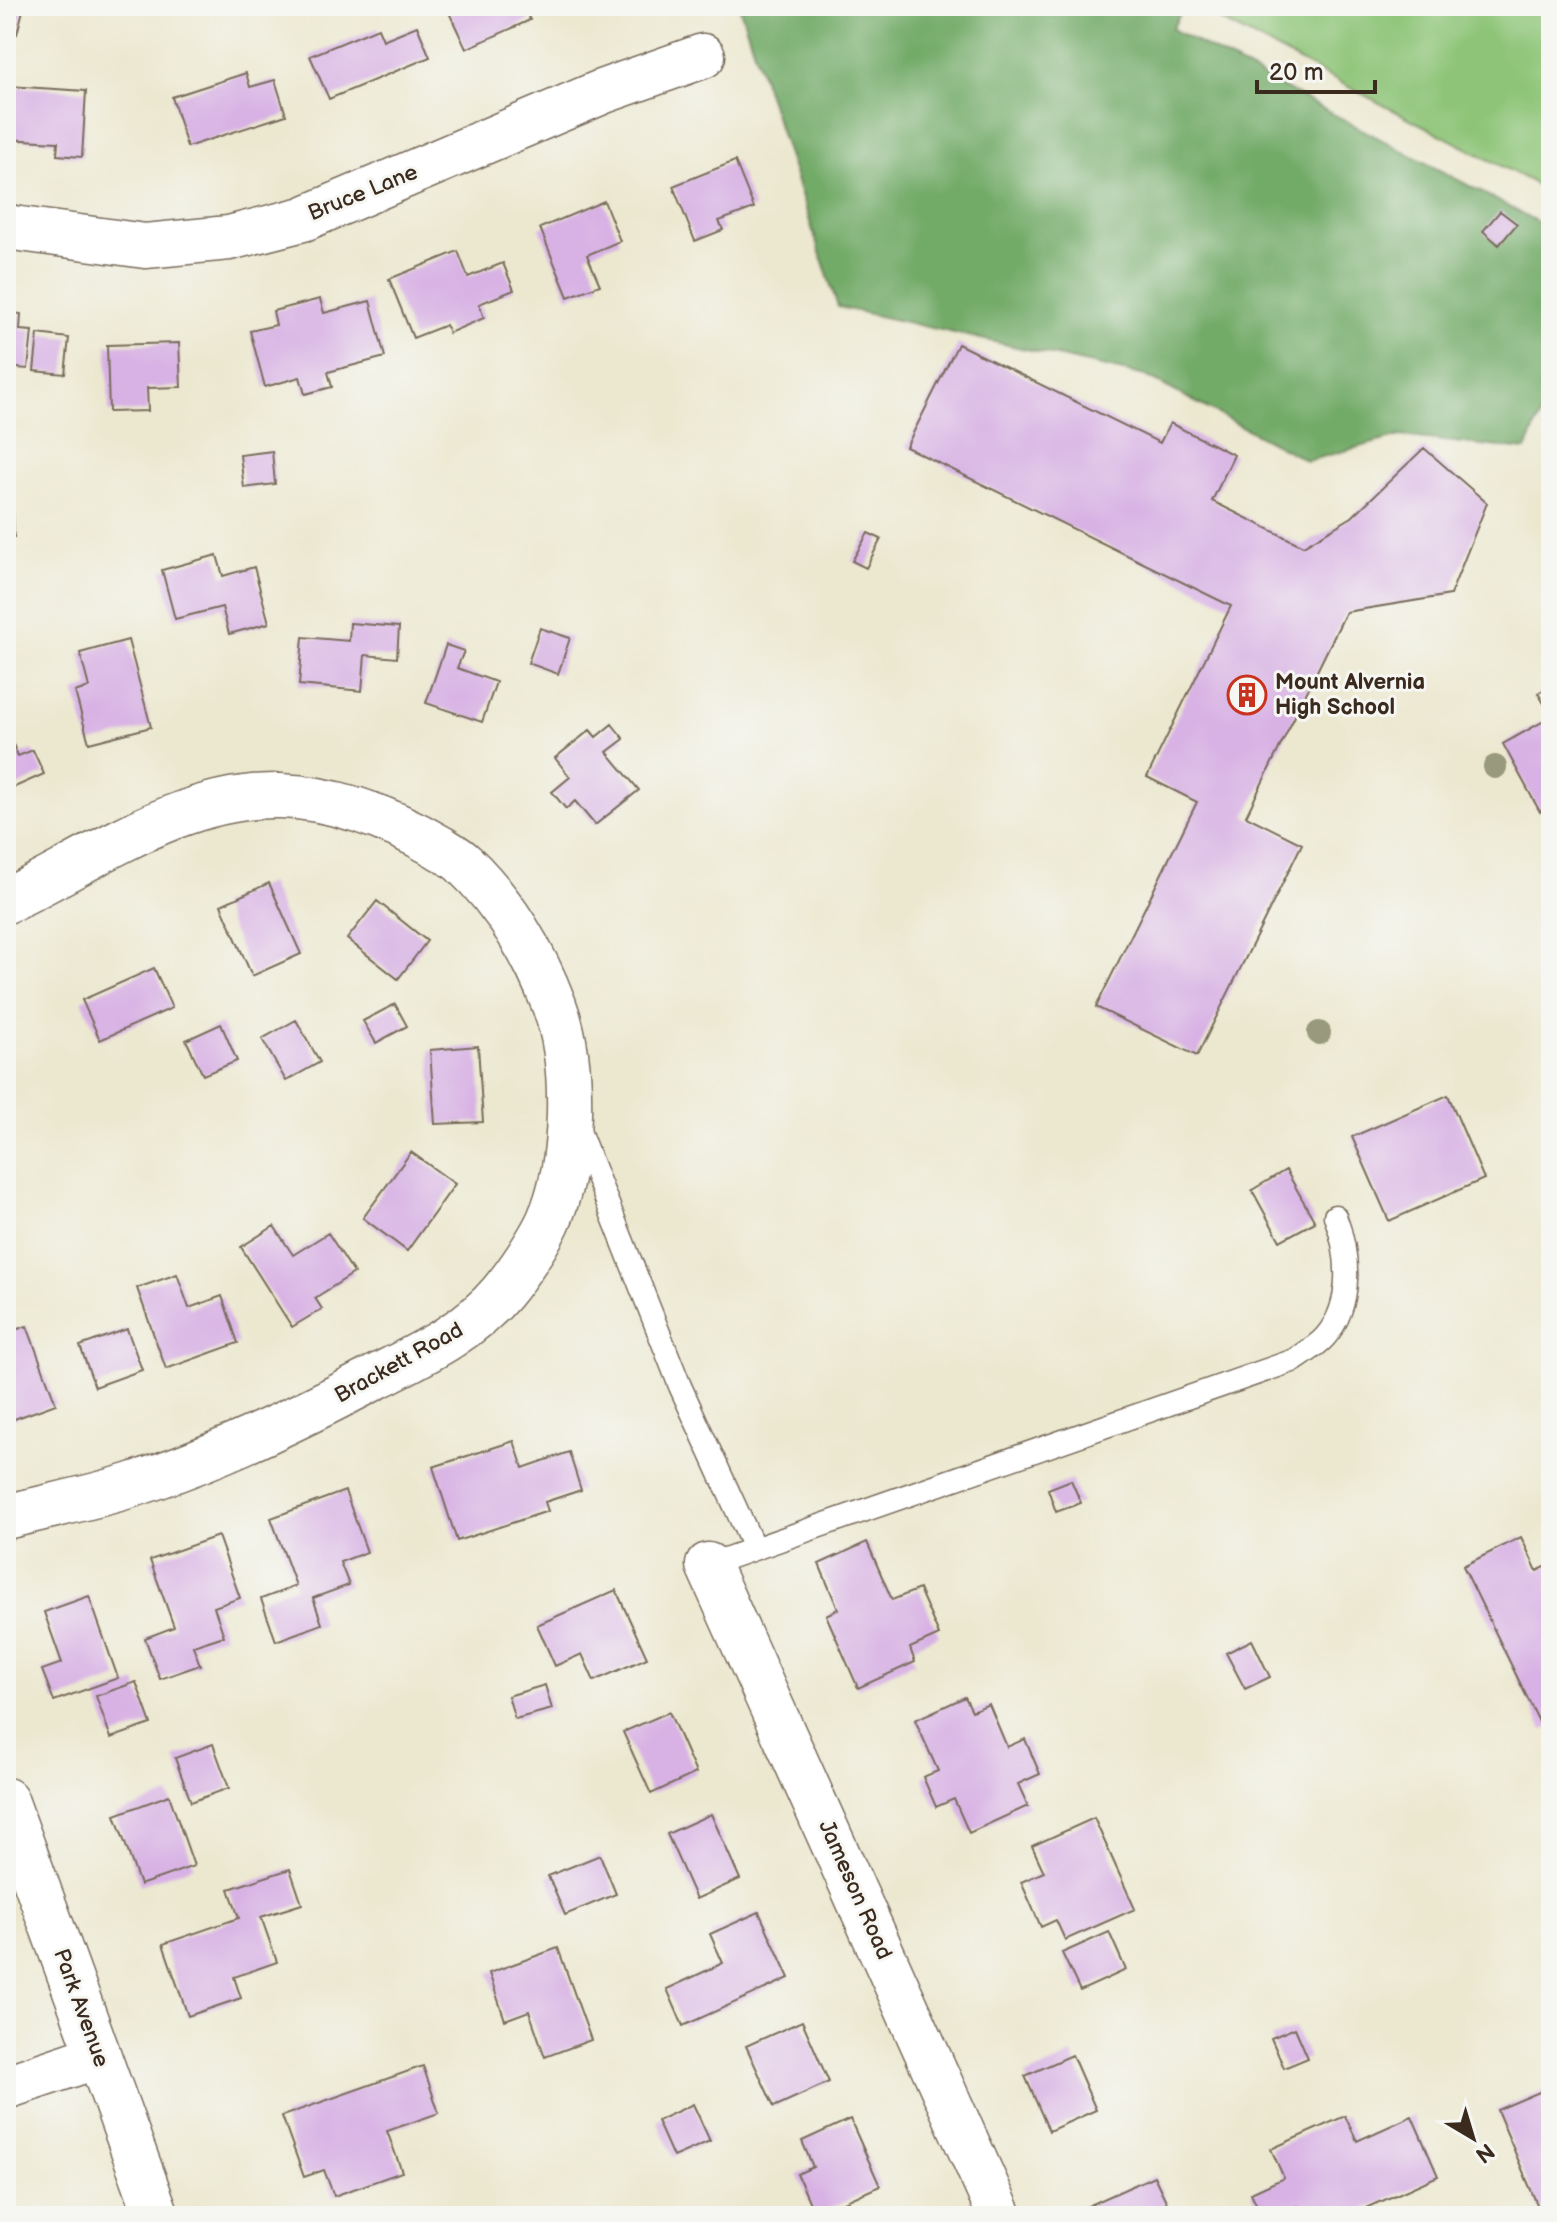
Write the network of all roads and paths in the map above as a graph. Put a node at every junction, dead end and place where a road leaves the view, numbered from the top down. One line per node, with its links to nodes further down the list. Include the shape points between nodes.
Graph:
1 (703, 56): 2 (street, Bruce Lane, via 604,91 303,219 229,238 145,246)
2 (6, 227)
3 (6, 901): 4 (street, Brackett Road, via 181,812 229,799 281,796 371,814 462,861 513,925 555,1007)
4 (570, 1111): 6 (street, Brackett Road, via 548,1222 502,1292 471,1322 356,1388 235,1445 131,1485); 7 (lane, via 680,1386)
5 (1335, 1216): 7 (lane, via 1345,1252 1345,1289 1326,1336 1295,1360)
6 (6, 1517)
7 (754, 1548): 8 (lane)
8 (708, 1565): 13 (street, Jameson Road)
9 (6, 1800): 10 (street, Park Avenue)
10 (98, 2056): 11 (street); 12 (street, Park Avenue)
11 (6, 2087)
12 (157, 2216)
13 (1000, 2216)

